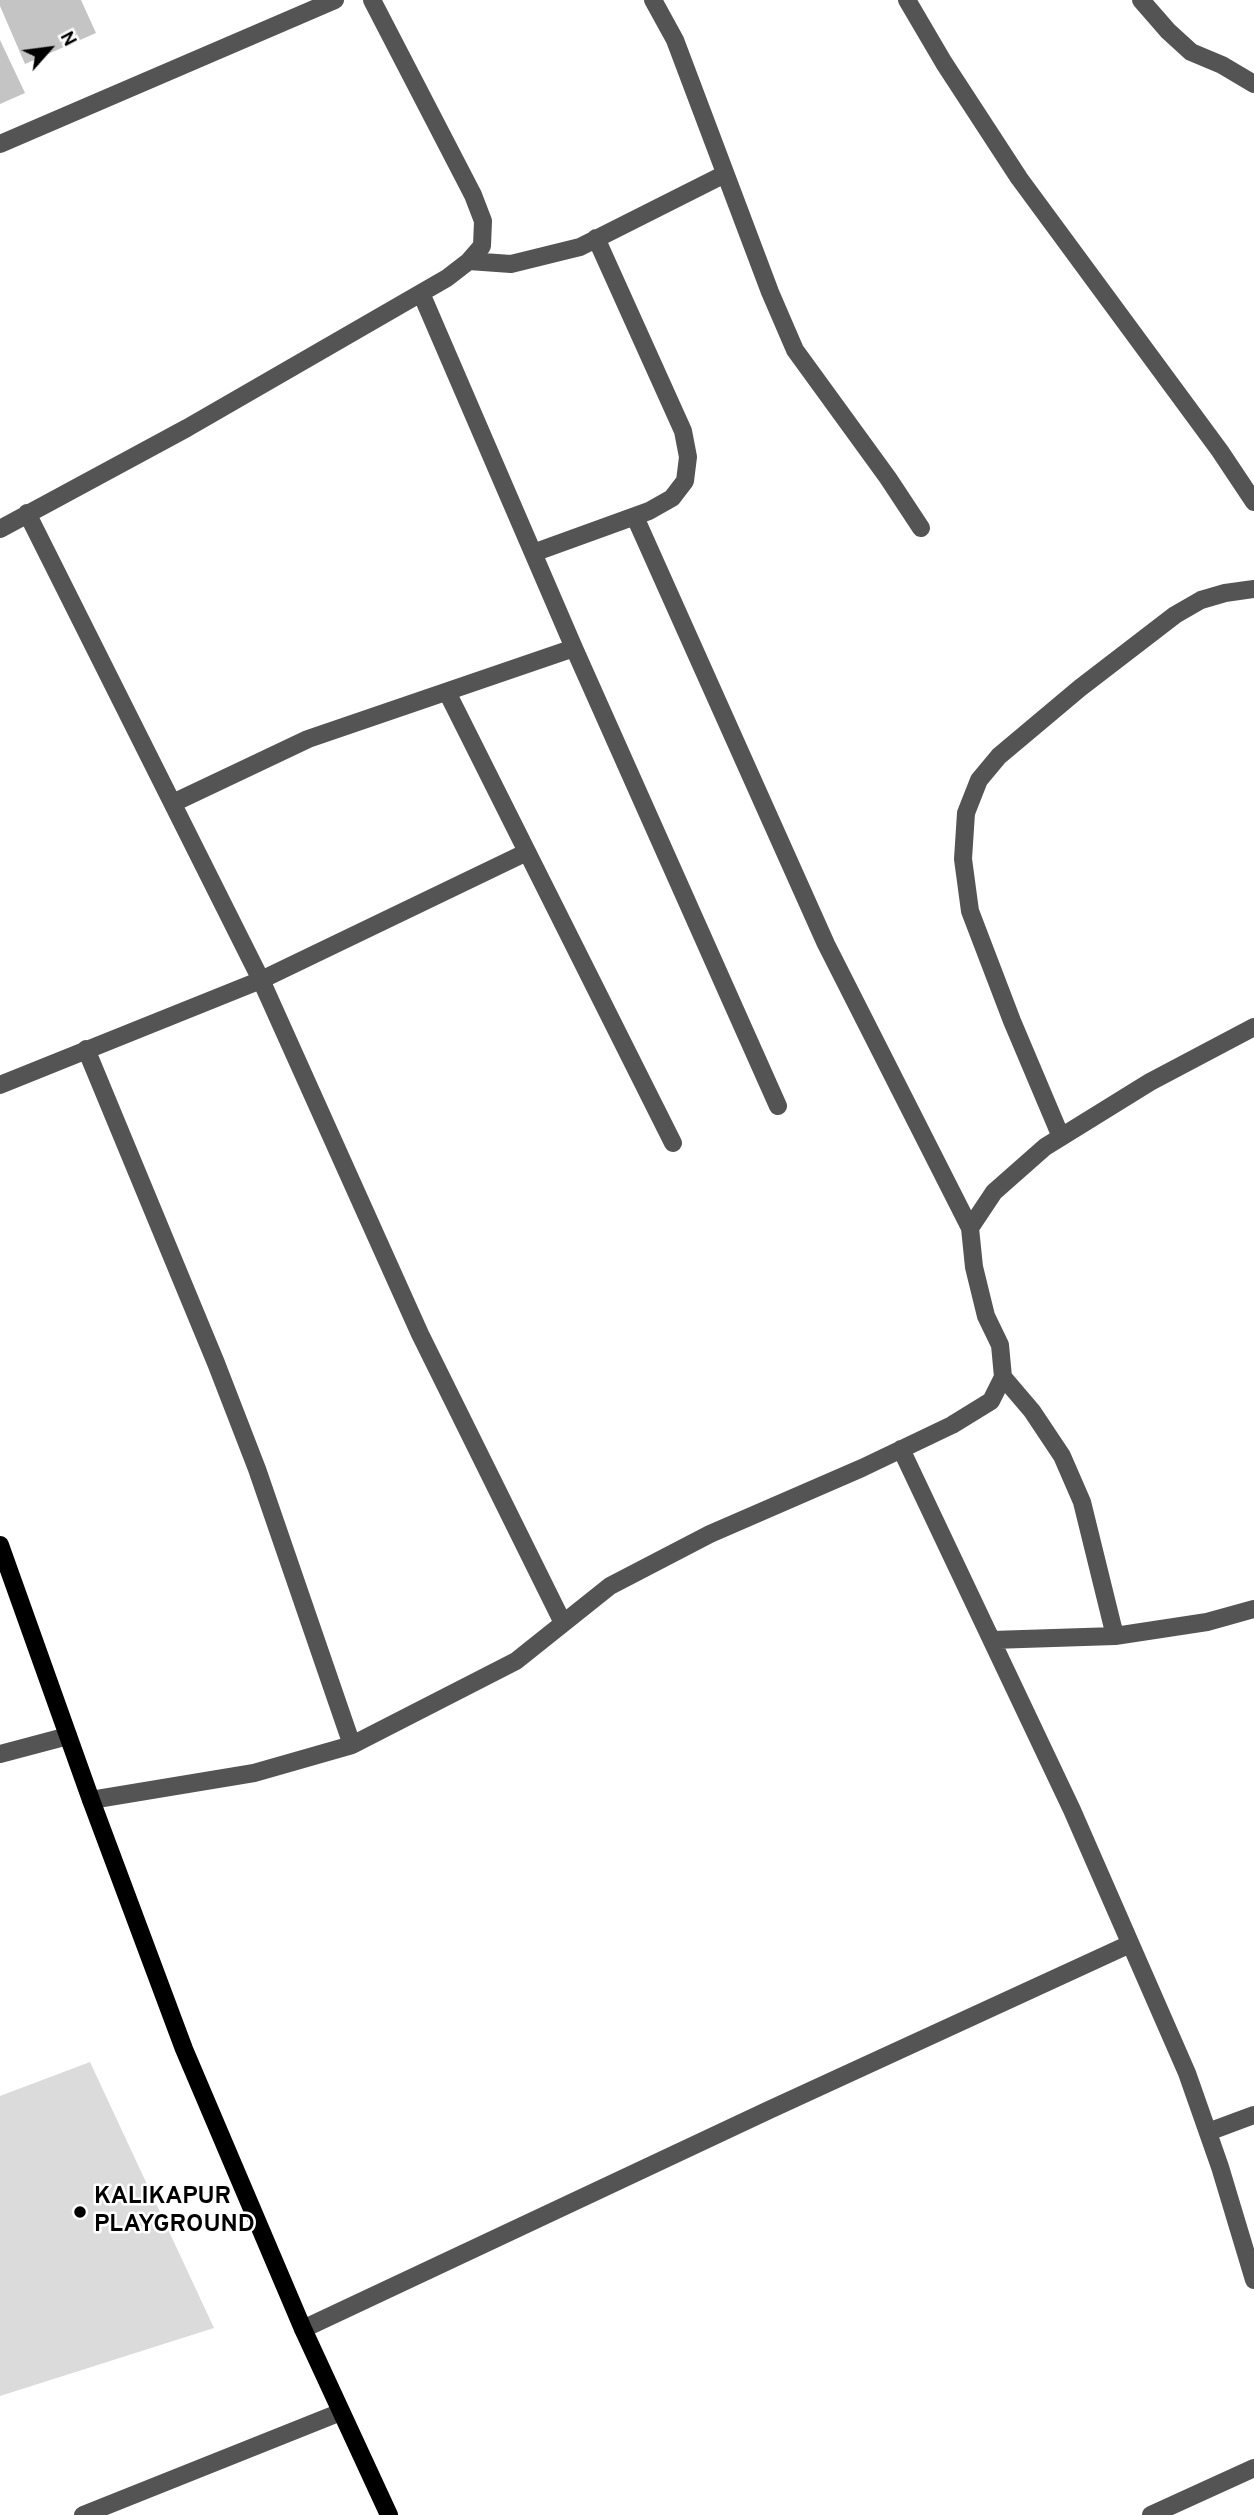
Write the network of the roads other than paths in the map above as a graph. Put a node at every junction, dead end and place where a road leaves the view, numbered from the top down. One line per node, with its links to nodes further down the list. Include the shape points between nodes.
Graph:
1 (335, 0): 7 (street)
2 (372, 0): 10 (street, via 484,221 481,246)
3 (653, 0): 8 (street, via 676,40)
4 (907, 0): 12 (street, via 1018,178)
5 (1141, 0): 6 (street, via 1191,52)
6 (1254, 84)
7 (0, 144)
8 (725, 174): 9 (street); 15 (street, via 795,349)
9 (596, 238): 10 (street, via 580,247 511,264); 14 (street, via 683,431 688,457 685,481 672,498)
10 (469, 261): 11 (street)
11 (421, 293): 13 (street, via 187,428); 17 (street)
12 (1254, 502)
13 (27, 513): 16 (street); 21 (street)
14 (635, 517): 17 (street); 30 (street, via 826,944)
15 (921, 528)
16 (0, 529)
17 (533, 553): 19 (street)
18 (1254, 589): 28 (street, via 1201,600 1080,688 999,756 979,780 966,813 963,859 970,911)
19 (575, 648): 20 (street); 27 (street)
20 (447, 692): 21 (street, via 308,739); 22 (street)
21 (173, 803): 23 (street)
22 (527, 852): 23 (street); 29 (street)
23 (261, 980): 25 (street); 35 (street, via 420,1334)
24 (1254, 1027): 28 (street, via 1150,1082)
25 (86, 1049): 26 (street); 39 (street, via 257,1469)
26 (0, 1085)
27 (778, 1106)
28 (1062, 1138): 30 (street, via 1045,1147 994,1192)
29 (673, 1143)
30 (970, 1228): 31 (street, via 974,1267 986,1316 1000,1345)
31 (1003, 1377): 32 (street, via 991,1401); 36 (street, via 1032,1411 1082,1502)
32 (901, 1449): 35 (street, via 710,1534 610,1586); 37 (street)
33 (0, 1545): 38 (main road)
34 (1254, 1609): 36 (street, via 1207,1622)
35 (563, 1623): 39 (street, via 516,1661)
36 (1115, 1636): 37 (street)
37 (992, 1640): 42 (street)
38 (68, 1736): 40 (street); 41 (main road)
39 (352, 1745): 41 (street, via 254,1773)
40 (0, 1754)
41 (91, 1800): 46 (main road, via 184,2049)
42 (1130, 1944): 44 (street); 46 (street)
43 (1254, 2115): 44 (street)
44 (1208, 2132): 45 (street)
45 (1254, 2280)
46 (303, 2329): 47 (main road)
47 (341, 2412): 49 (street); 50 (main road)
48 (1254, 2468): 51 (street)
49 (83, 2515)
50 (389, 2515)
51 (1151, 2515)

